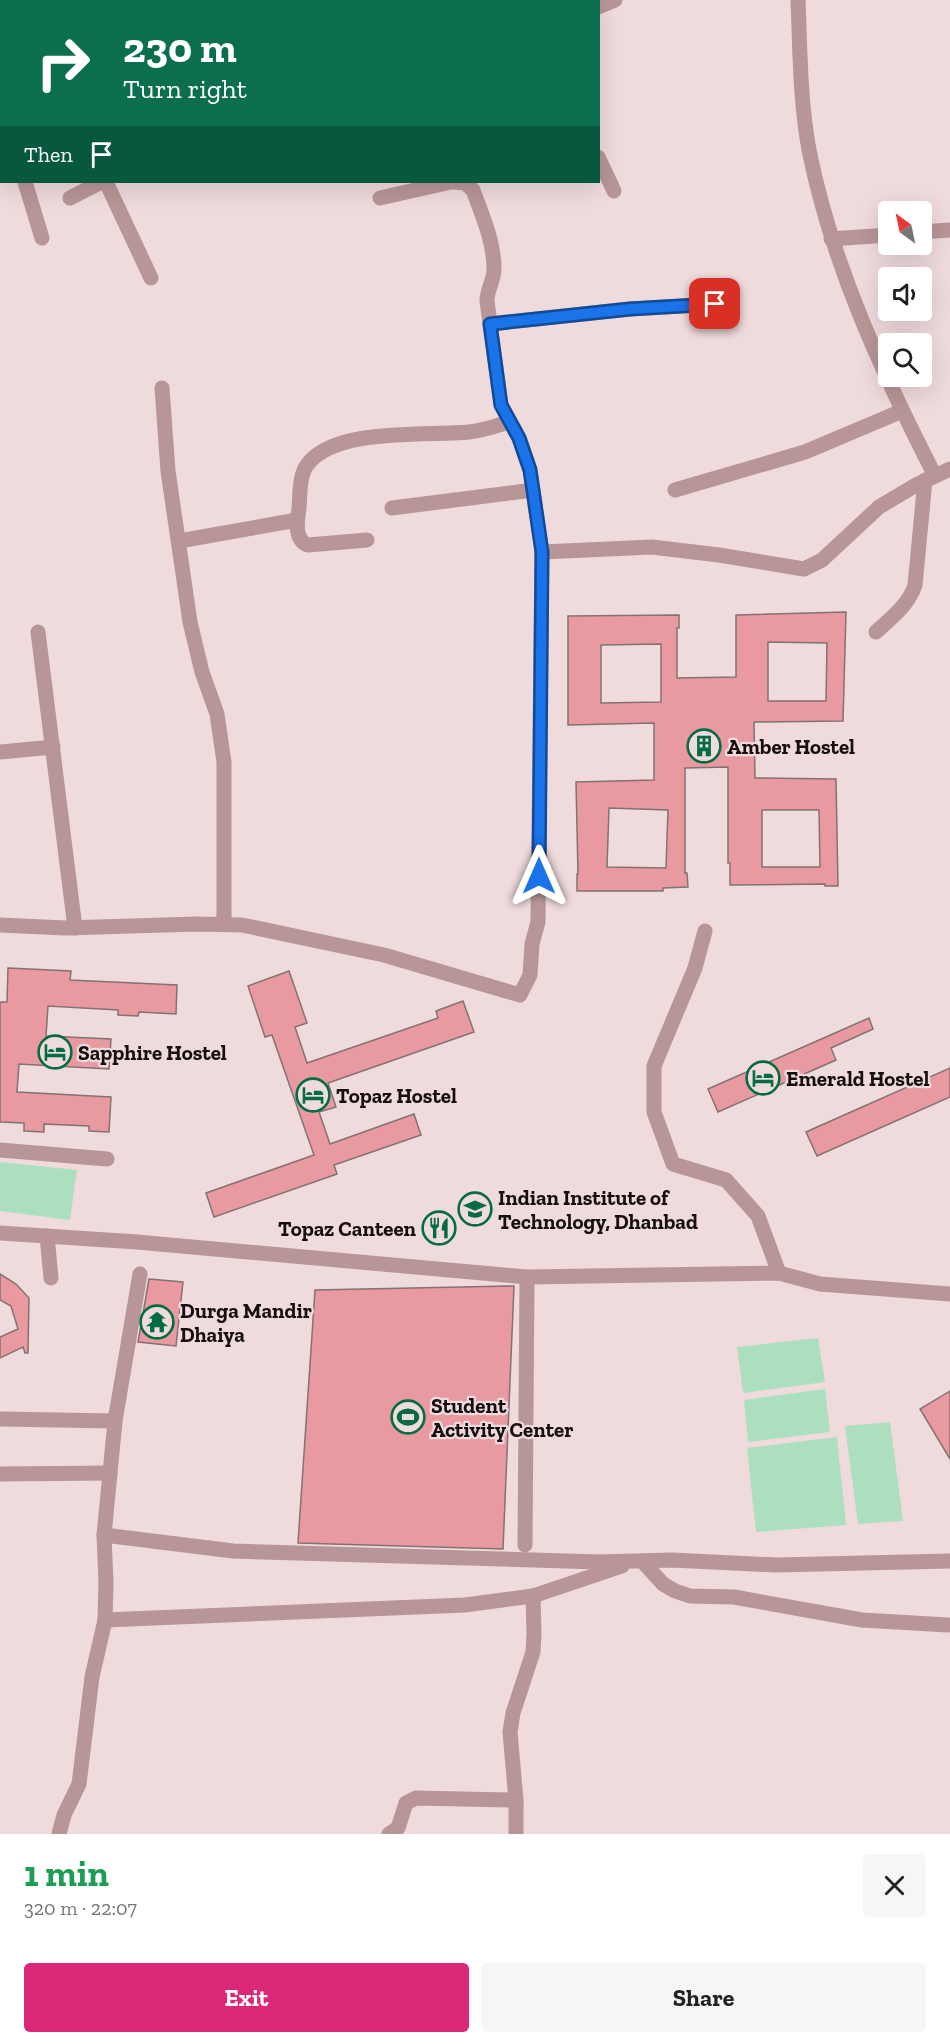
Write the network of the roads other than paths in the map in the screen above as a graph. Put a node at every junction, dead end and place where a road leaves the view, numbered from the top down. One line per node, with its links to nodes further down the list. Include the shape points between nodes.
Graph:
1 (615, 0): 3 (street)
2 (798, 0): 17 (street, via 801,81 809,147)
3 (600, 6)
4 (600, 161): 10 (street)
5 (24, 183): 16 (street)
6 (102, 183): 11 (street)
7 (104, 183): 18 (street)
8 (442, 183): 12 (street)
9 (465, 183): 20 (street, via 473,190 493,248 494,270 487,291)
10 (614, 191)
11 (70, 198)
12 (380, 198)
13 (950, 230): 14 (street)
14 (932, 231)
15 (878, 236): 17 (street)
16 (42, 238)
17 (831, 239): 22 (street, via 876,357)
18 (151, 278)
19 (715, 304): 20 (street)
20 (490, 324): 23 (street, via 501,405)
21 (162, 388): 31 (street, via 168,471)
22 (902, 411): 25 (street); 27 (street, via 805,452)
23 (509, 422): 26 (street, via 519,438); 29 (street, via 471,432 367,437 328,449 307,465)
24 (950, 469): 25 (street)
25 (930, 478): 32 (street, via 879,507 822,560 804,569 652,547); 34 (street, via 911,598)
26 (533, 490): 28 (street); 32 (street)
27 (675, 490)
28 (392, 508)
29 (297, 520): 30 (street, via 298,538 308,545); 31 (street)
30 (367, 540)
31 (179, 541): 37 (street, via 190,622 217,714 224,762)
32 (542, 552): 37 (street, via 538,922 530,975 520,995 384,955)
33 (38, 632): 35 (street)
34 (876, 632)
35 (53, 747): 36 (street); 39 (street)
36 (0, 752)
37 (224, 924): 39 (street)
38 (0, 925): 39 (street)
39 (75, 928)
40 (705, 931): 45 (street, via 695,968 654,1066 654,1112 673,1164 726,1180 758,1216)
41 (0, 1150): 42 (street)
42 (107, 1159)
43 (0, 1233): 44 (street)
44 (47, 1236): 47 (street); 48 (street)
45 (778, 1273): 47 (street); 49 (street, via 820,1284)
46 (140, 1274): 51 (street)
47 (527, 1277): 55 (street)
48 (51, 1278)
49 (950, 1294)
50 (0, 1419): 51 (street)
51 (115, 1421): 52 (street)
52 (110, 1473): 53 (street); 54 (street)
53 (0, 1474)
54 (104, 1535): 57 (street, via 233,1551); 59 (street)
55 (525, 1545)
56 (950, 1561): 57 (street)
57 (638, 1562): 58 (street); 60 (street, via 663,1584 690,1596 734,1597 862,1620)
58 (532, 1596): 59 (street, via 465,1605); 61 (street, via 533,1652 510,1731)
59 (105, 1620): 62 (street, via 92,1677 79,1784)
60 (948, 1625)
61 (516, 1800): 63 (street, via 416,1798 406,1803 398,1828); 64 (street)
62 (59, 1834)
63 (390, 1834)
64 (516, 1834)

